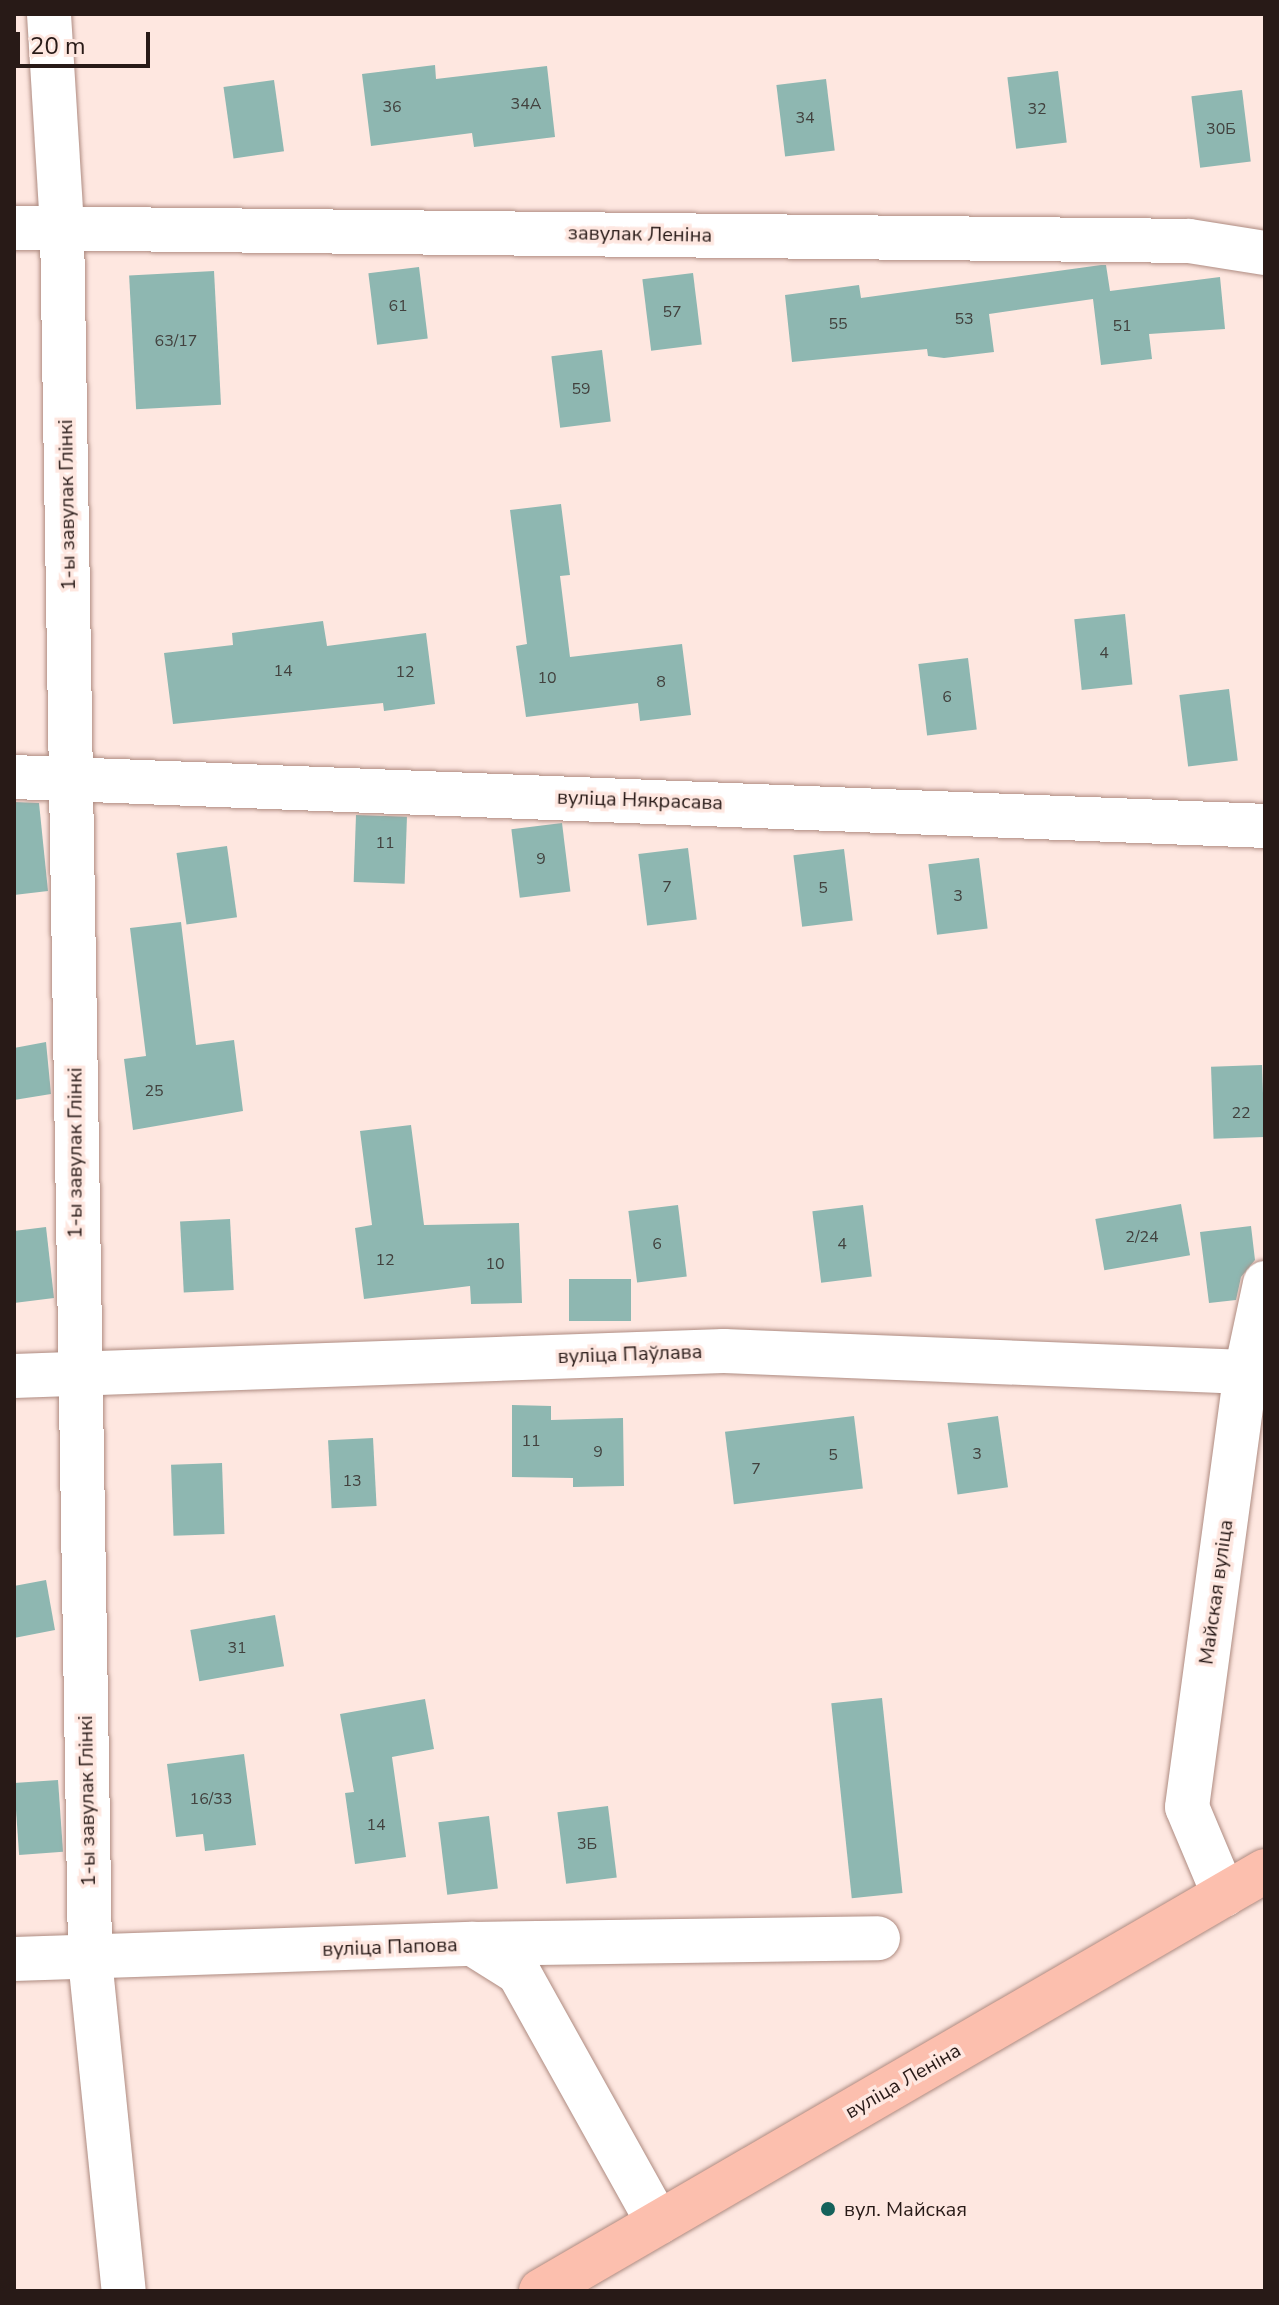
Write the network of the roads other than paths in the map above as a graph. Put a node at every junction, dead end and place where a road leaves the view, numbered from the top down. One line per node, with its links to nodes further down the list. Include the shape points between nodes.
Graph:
1 (49, 14): 2 (street, 1-ы завулак Глінкі)
2 (62, 227): 3 (street, завулак Леніна); 4 (street, завулак Леніна, via 1189,241); 5 (street, 1-ы завулак Глінкі)
3 (14, 228)
4 (1265, 253)
5 (73, 776): 6 (street, вуліца Някрасава); 7 (street, вуліца Някрасава); 11 (street, 1-ы завулак Глінкі)
6 (14, 777)
7 (1265, 826)
8 (1265, 1283): 9 (street, Майская вуліца)
9 (1246, 1372): 11 (street, вуліца Паўлава, via 724,1351); 13 (street, Майская вуліца, via 1187,1807)
10 (14, 1376): 11 (street, вуліца Паўлава)
11 (77, 1376): 17 (street, 1-ы завулак Глінкі)
12 (1265, 1871): 13 (main road, вуліца Леніна)
13 (1224, 1895): 18 (main road, вуліца Леніна)
14 (878, 1938): 15 (street)
15 (473, 1944): 17 (street, вуліца Папова); 18 (street, вуліца Папова, via 519,1973)
16 (14, 1959): 17 (street, вуліца Папова)
17 (90, 1959): 19 (street, 1-ы завулак Глінкі)
18 (658, 2223): 20 (main road, вуліца Леніна)
19 (124, 2291)
20 (541, 2291)

